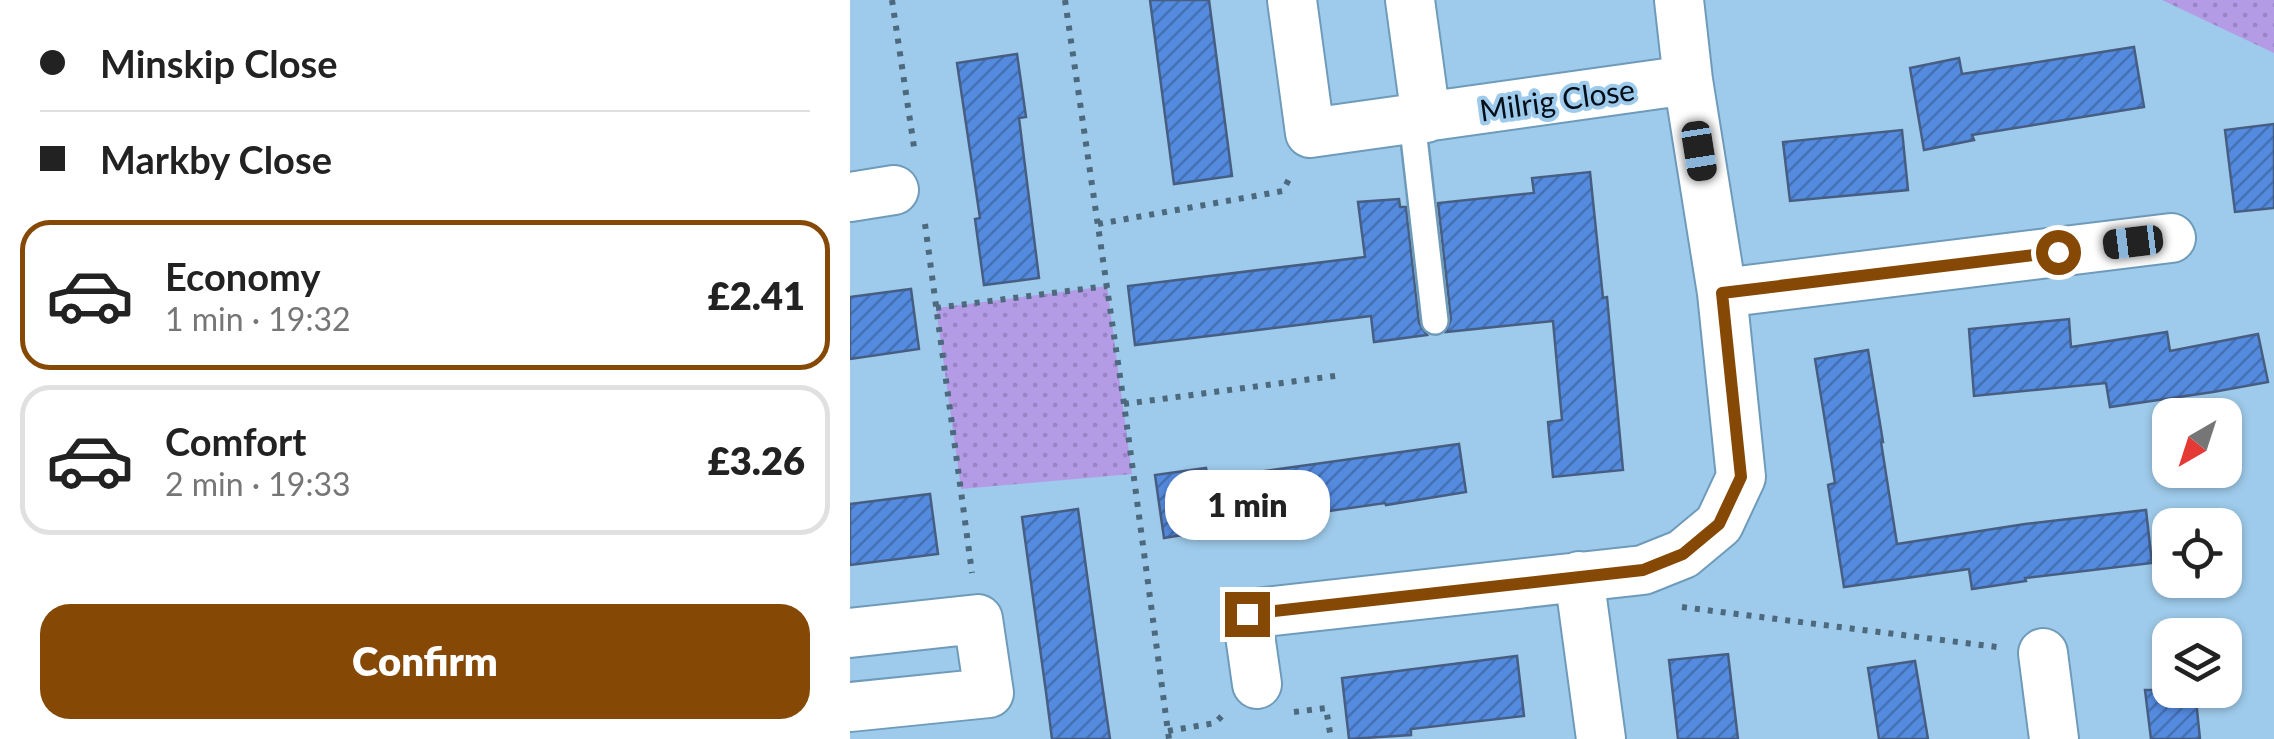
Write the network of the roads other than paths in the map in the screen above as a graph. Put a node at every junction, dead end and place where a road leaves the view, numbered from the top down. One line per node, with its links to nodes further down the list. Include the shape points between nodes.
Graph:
1 (1292, 0): 5 (street, Milrig Close, via 1310,133)
2 (1410, 0): 5 (street)
3 (1678, 0): 4 (street)
4 (1688, 80): 5 (street, Milrig Close); 7 (street)
5 (1419, 119): 8 (lane)
6 (2170, 238): 7 (street)
7 (1722, 293): 9 (street, via 1741,477 1719,524 1683,554 1643,570)
8 (1435, 321)
9 (1579, 576): 12 (street, via 1247,614); 14 (street)
10 (850, 634): 13 (street, via 978,619 989,693)
11 (2043, 653): 15 (street)
12 (1256, 684)
13 (850, 707)
14 (1601, 739)
15 (2054, 739)

